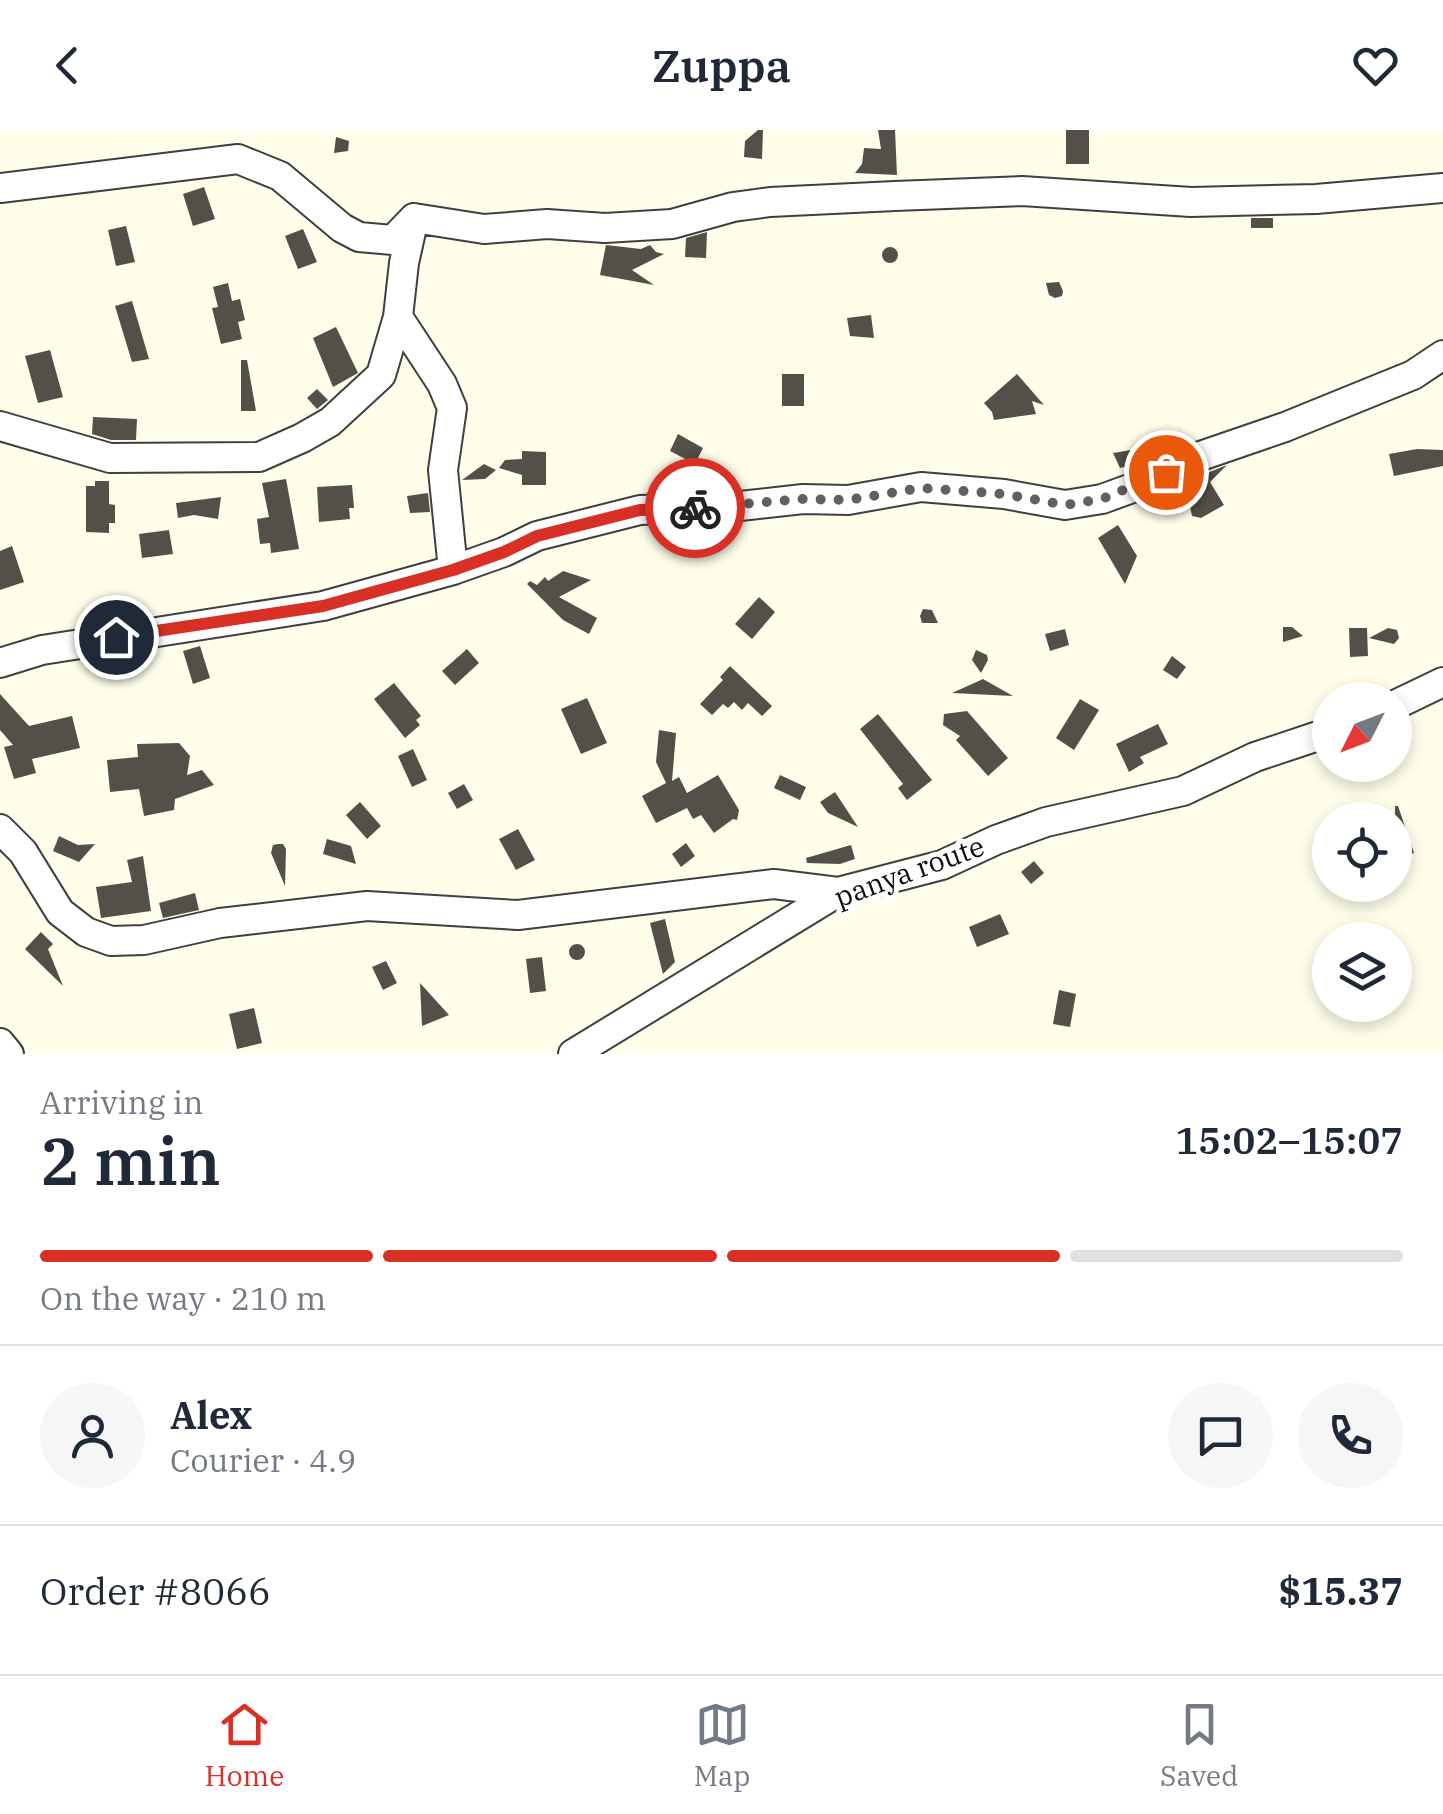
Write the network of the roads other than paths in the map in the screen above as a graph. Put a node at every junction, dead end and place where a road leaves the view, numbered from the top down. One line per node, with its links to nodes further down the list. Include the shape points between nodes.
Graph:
1 (0, 188): 3 (street, via 238,159 280,176 359,237 393,240)
2 (1443, 188): 3 (street, via 1191,202 1022,191 894,196 770,202 672,224 605,228 484,229)
3 (414, 218): 4 (street)
4 (398, 317): 6 (street, via 381,375 330,422 259,457 110,458); 7 (street, via 452,408 443,470)
5 (1443, 354): 7 (street, via 1414,375 1102,499 1065,505 921,488 848,500 640,510 537,536)
6 (0, 426)
7 (453, 570): 8 (street, via 323,606 42,650)
8 (0, 664)
9 (1443, 682): 10 (street)
10 (1412, 697)
11 (1312, 738): 13 (street, panya route, via 1183,791 1046,822 942,865)
12 (0, 828): 13 (street, via 24,852 60,912 111,941 367,906 518,915 774,884)
13 (838, 892): 16 (street, panya route)
14 (0, 1043): 15 (street)
15 (10, 1054)
16 (573, 1054)

